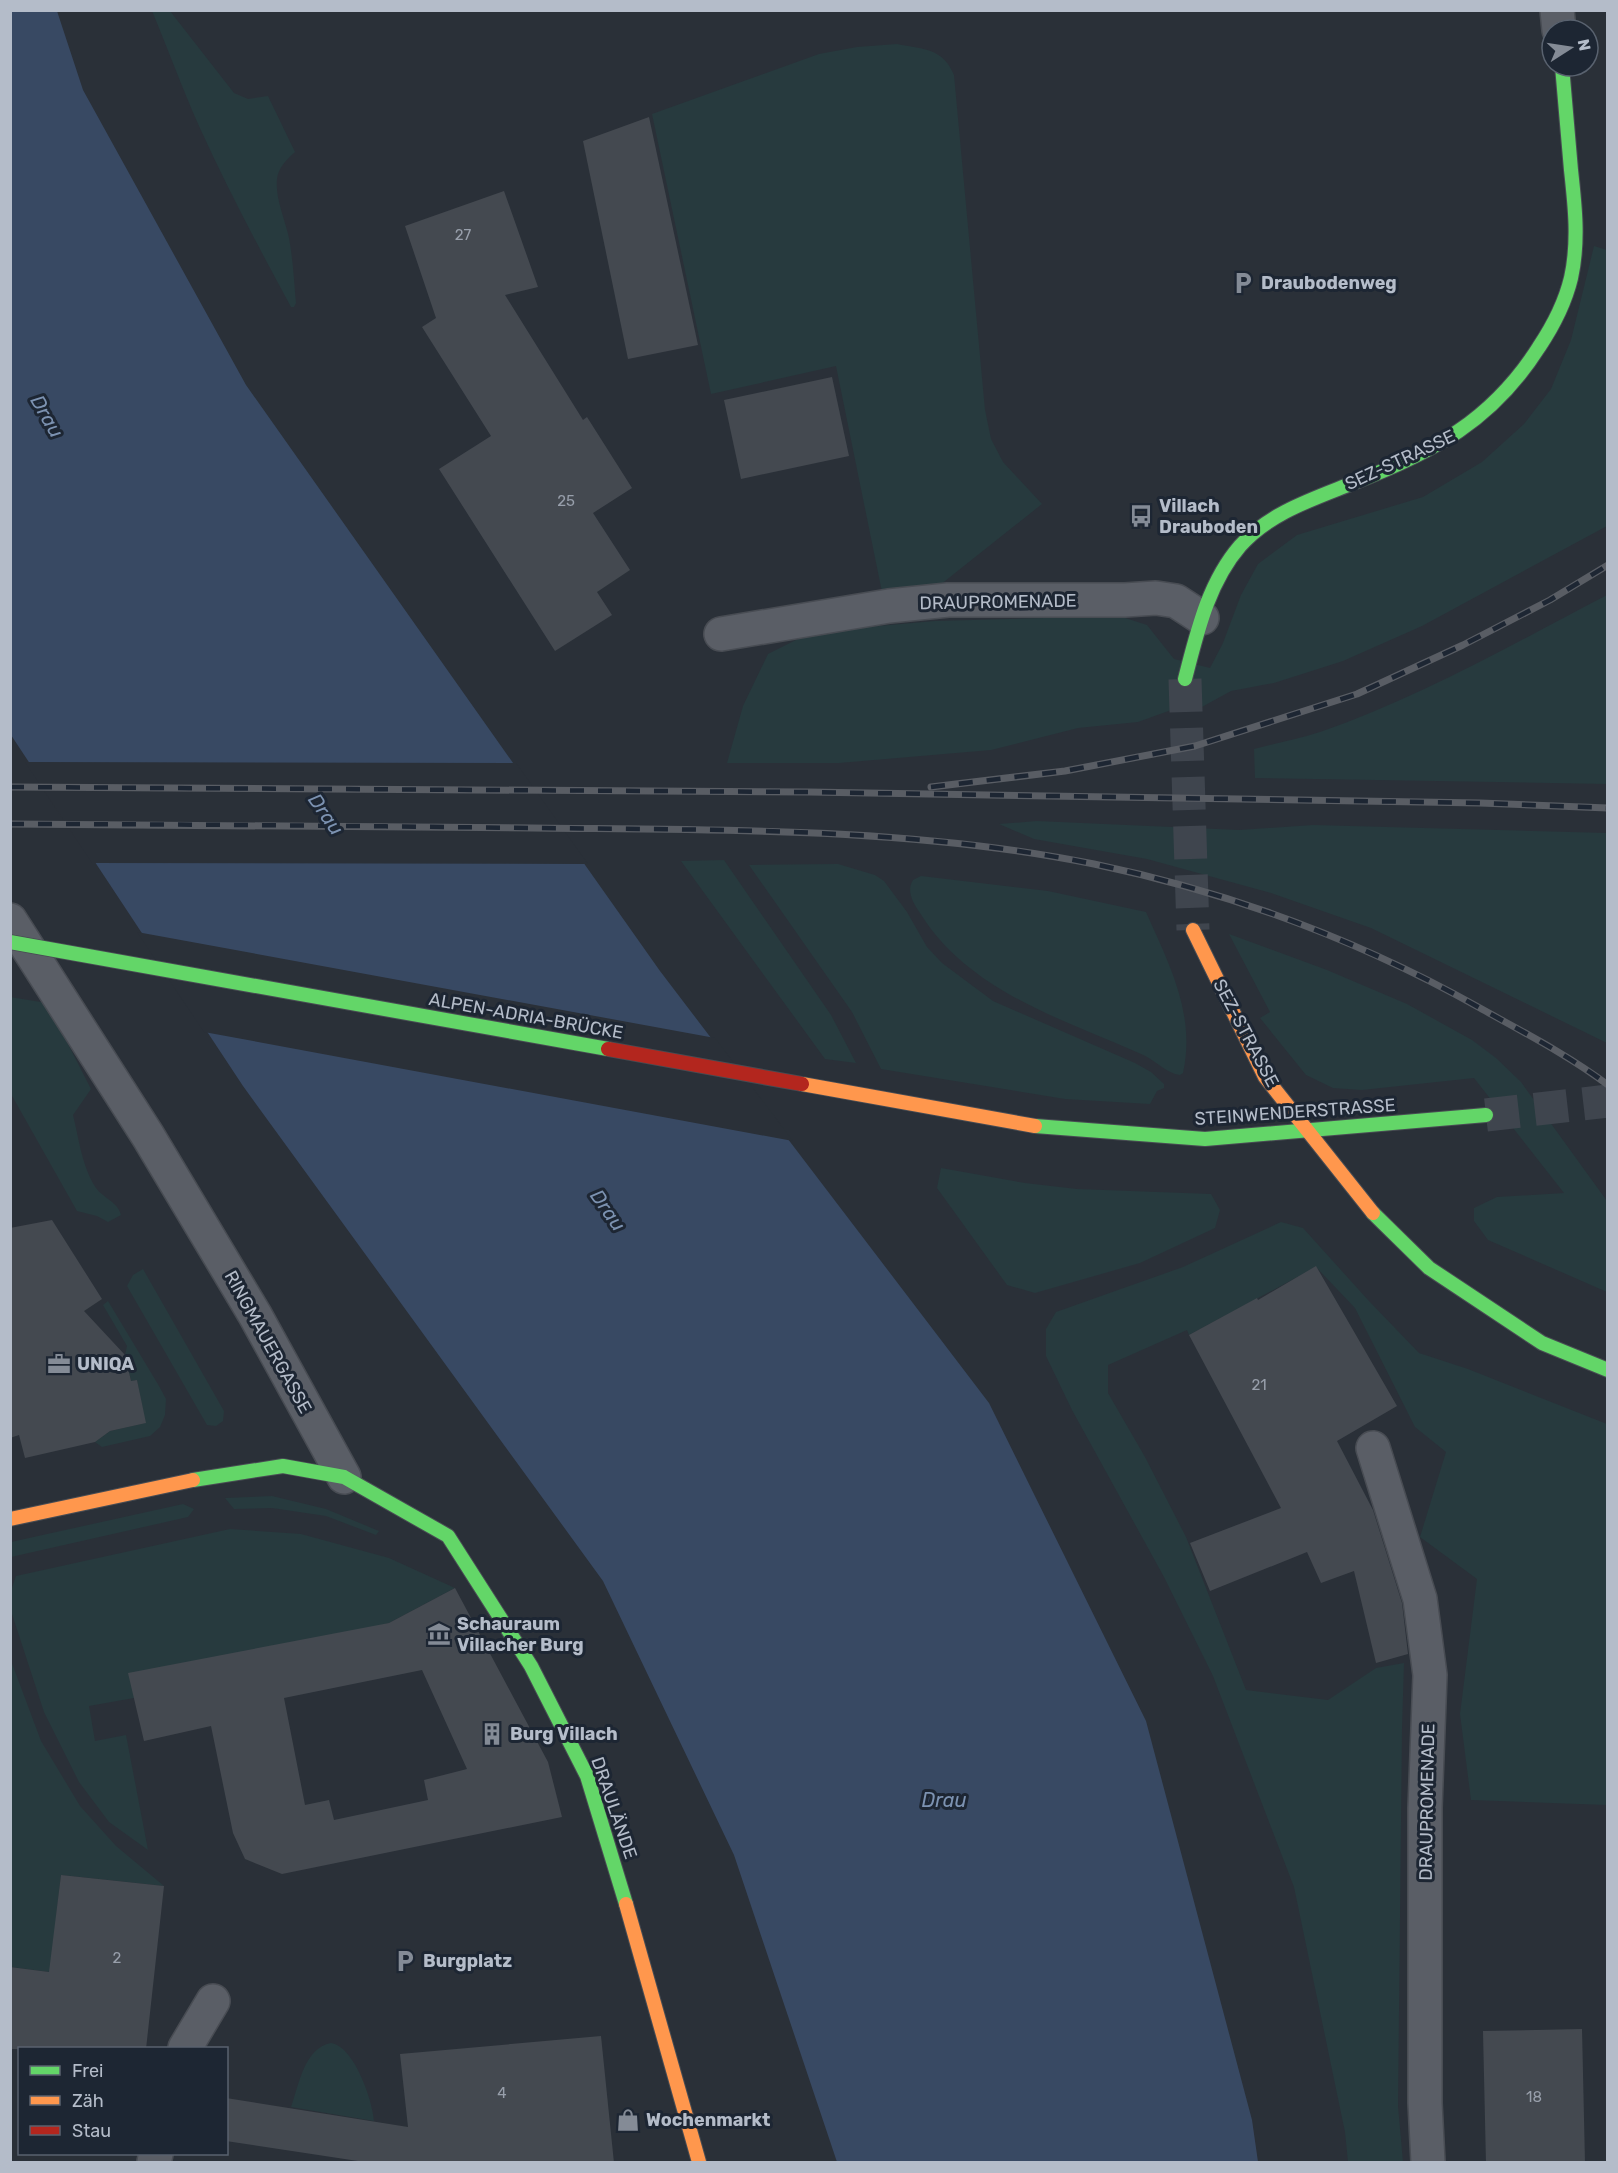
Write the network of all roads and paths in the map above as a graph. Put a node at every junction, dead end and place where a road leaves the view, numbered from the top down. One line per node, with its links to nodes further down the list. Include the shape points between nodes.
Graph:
1 (1563, 78): 2 (street, SEZ-STRASSE, via 1575,207 1575,257 1557,317 1534,359 1505,395 1444,442 1292,507 1264,524 1230,558)
2 (1202, 618): 3 (street, DRAUPROMENADE, via 1176,601 1156,598 948,600); 4 (street, SEZ-STRASSE)
3 (721, 634)
4 (1185, 679)
5 (10, 920): 13 (street, RINGMAUERGASSE, via 148,1136 255,1315)
6 (1193, 930): 10 (street, SEZ-STRASSE, via 1265,1077)
7 (10, 942): 9 (street, ALPEN-ADRIA-BRÜCKE, bridge)
8 (1486, 1115): 10 (street, STEINWENDERSTRASSE)
9 (1035, 1126): 10 (street, STEINWENDERSTRASSE, via 1205,1139)
10 (1307, 1132): 11 (street, SEZ-STRASSE, via 1364,1204 1429,1268 1542,1343)
11 (1608, 1370)
12 (1373, 1448): 18 (street, DRAUPROMENADE, via 1420,1599 1430,1675 1425,1809)
13 (344, 1477): 14 (street, via 283,1466 204,1478); 17 (street, DRAULÄNDE, via 448,1536 531,1666 587,1776)
14 (10, 1519)
15 (213, 2001): 16 (street)
16 (186, 2047)
17 (699, 2163)
18 (1428, 2163)

